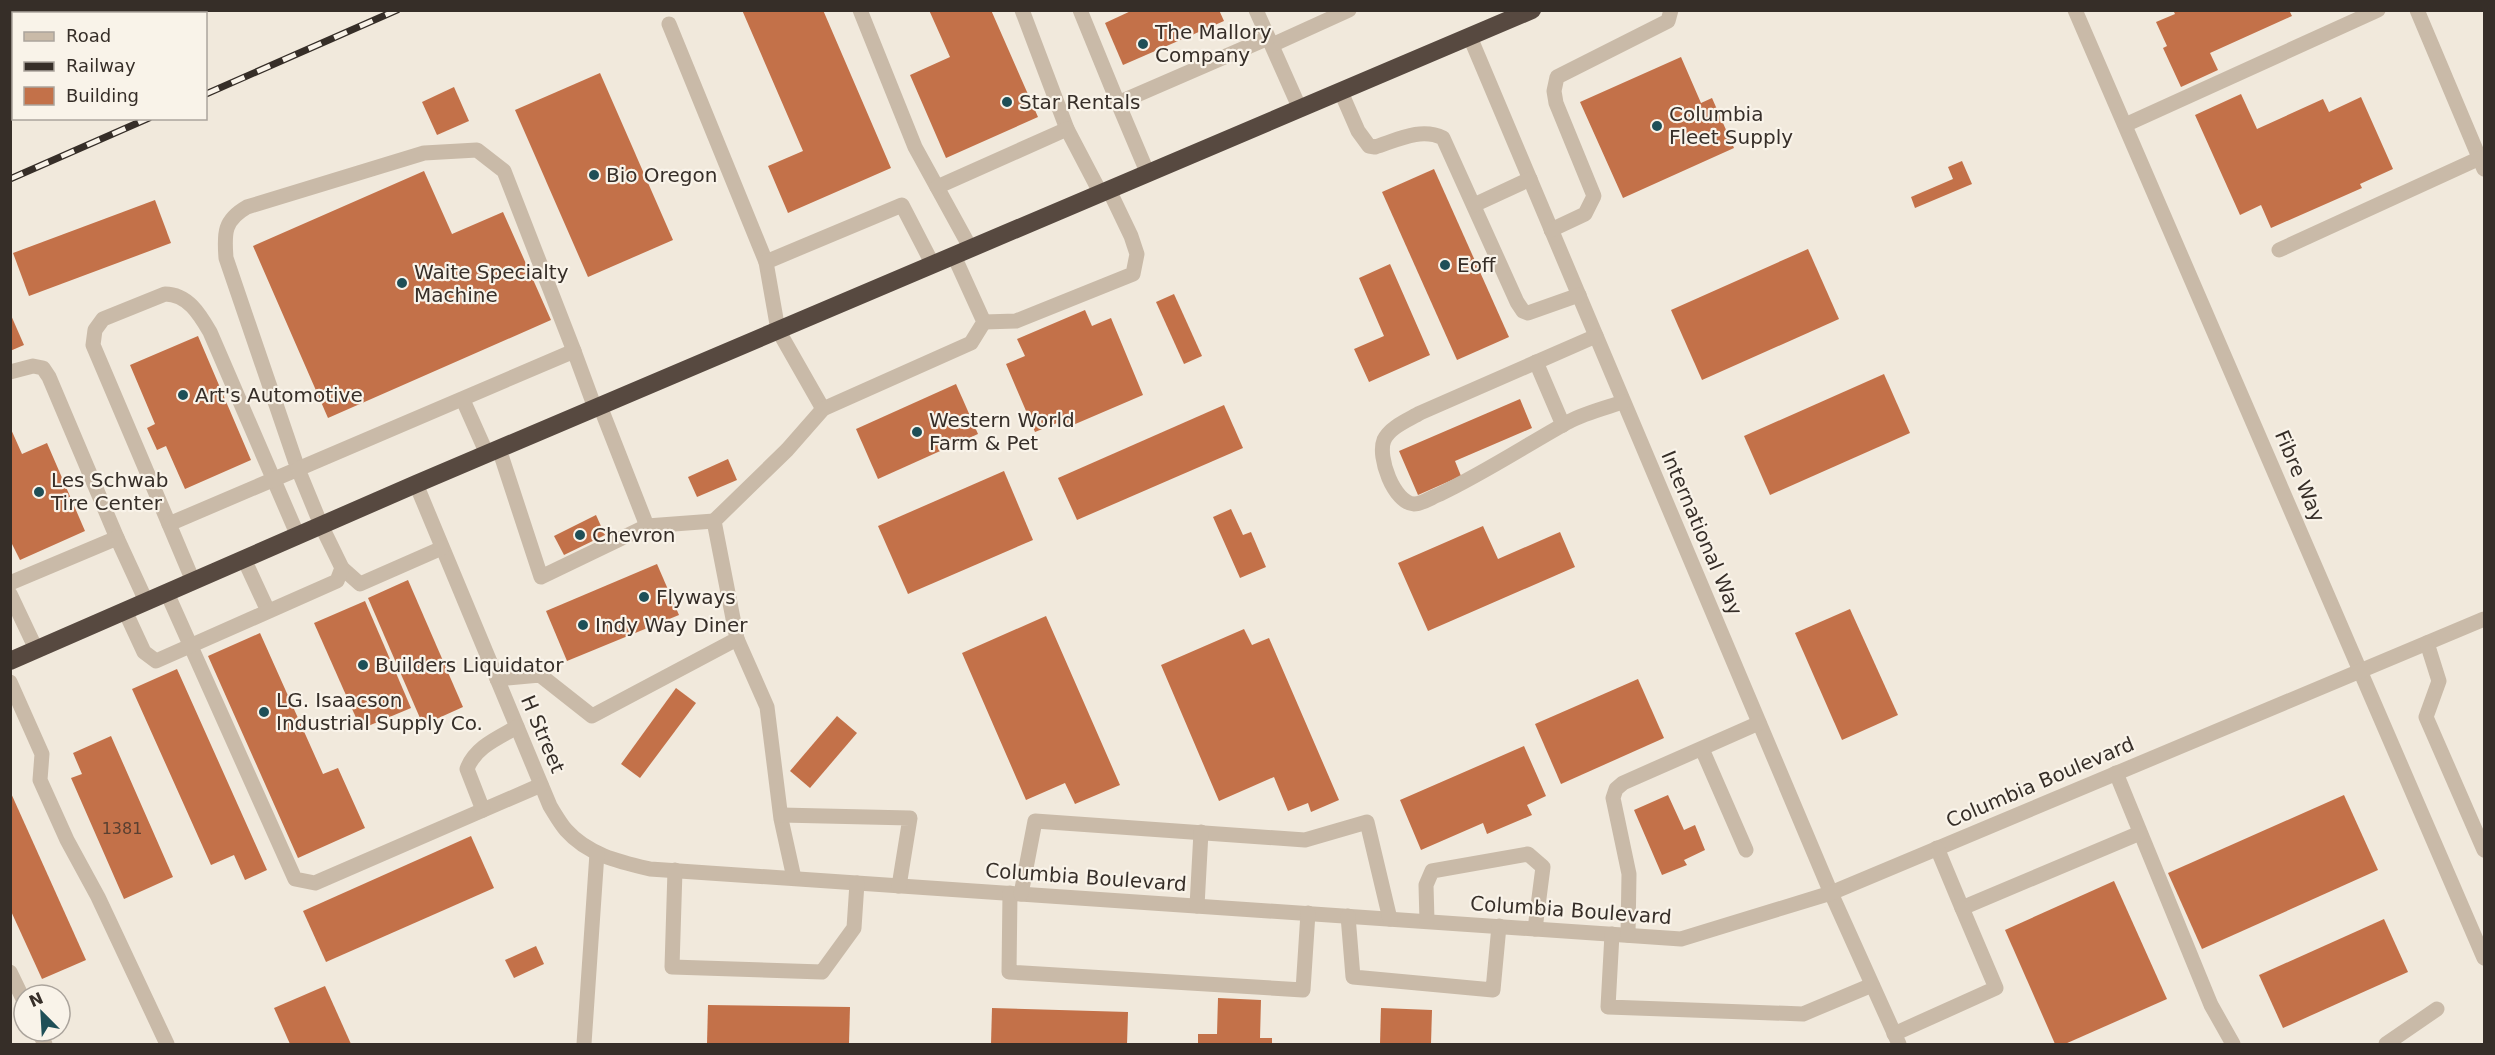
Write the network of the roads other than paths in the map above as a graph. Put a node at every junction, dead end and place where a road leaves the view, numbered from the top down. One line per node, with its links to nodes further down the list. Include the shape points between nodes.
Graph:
1 (860, 10): 23 (street, via 915,147)
2 (1022, 10): 19 (street)
3 (1080, 10): 16 (street)
4 (1256, 10): 14 (street)
5 (1349, 10): 14 (street)
6 (1532, 10): 11 (highway)
7 (1671, 10): 26 (street, via 1668,21 1557,77 1556,104 1594,196 1585,214)
8 (2075, 10): 18 (street, Fibre Way)
9 (2378, 10): 18 (street)
10 (2417, 10): 20 (street)
11 (1504, 16): 13 (highway)
12 (669, 24): 29 (street)
13 (1470, 37): 15 (highway); 22 (street, International Way)
14 (1270, 42): 16 (street); 17 (street)
15 (1341, 92): 17 (highway); 25 (street, via 1369,146 1421,133 1443,138)
16 (1118, 104): 21 (street)
17 (1300, 109): 21 (highway)
18 (2125, 125): 69 (street, Fibre Way)
19 (1068, 129): 23 (street); 24 (street)
20 (2482, 163): 27 (street)
21 (1148, 174): 24 (highway)
22 (1530, 179): 25 (street); 26 (street, International Way)
23 (937, 186): 28 (street)
24 (1105, 192): 28 (highway); 32 (street, via 1131,236 1137,254 1133,274 1016,321)
25 (1474, 205): 31 (street, via 1523,311 1528,313)
26 (1551, 230): 31 (street, International Way)
27 (2278, 250)
28 (963, 252): 30 (highway); 32 (street)
29 (766, 262): 30 (street, via 902,205); 33 (street)
30 (933, 265): 33 (highway)
31 (1579, 295): 34 (street, International Way)
32 (984, 322): 41 (street, via 971,344)
33 (778, 330): 40 (highway); 41 (street)
34 (1596, 336): 36 (street); 39 (street, International Way)
35 (574, 351): 38 (street); 40 (street); 44 (street, via 504,171 477,150 423,153 247,207 228,223 224,238 226,258)
36 (1536, 362): 42 (street); 42 (street, via 1394,428 1384,440 1382,451 1387,474 1398,497 1417,504)
37 (10, 372): 52 (street, via 33,366 43,368 49,377)
38 (463, 399): 43 (street); 44 (street)
39 (1623, 402): 42 (street); 72 (street, International Way)
40 (598, 407): 43 (highway); 50 (street)
41 (823, 409): 47 (street)
42 (1563, 425)
43 (493, 451): 46 (highway); 50 (street, via 541,577)
44 (298, 470): 45 (street); 49 (street)
45 (274, 480): 48 (street); 48 (street, via 210,332 192,306 165,294 103,319 95,330 93,345); 51 (street)
46 (416, 484): 49 (highway); 53 (street, H Street)
47 (714, 521): 50 (street); 64 (street)
48 (169, 524): 56 (street)
49 (321, 525): 51 (highway); 55 (street)
50 (647, 526)
51 (298, 536): 54 (highway)
52 (117, 538): 57 (street); 60 (street)
53 (442, 548): 55 (street, via 360,584); 70 (street, H Street)
54 (244, 559): 56 (highway); 62 (street)
55 (342, 568): 62 (street, via 337,581)
56 (193, 581): 58 (highway)
57 (10, 583)
58 (167, 593): 60 (highway); 66 (street)
59 (10, 594): 67 (street)
60 (146, 602): 61 (highway)
61 (124, 611): 66 (street, via 144,652 156,661); 67 (highway)
62 (268, 611): 66 (street)
63 (2484, 619): 65 (street, Columbia Boulevard)
64 (737, 639): 70 (street, via 592,716 540,675); 78 (street, via 767,707)
65 (2427, 643): 69 (street, Columbia Boulevard); 83 (street, via 2439,681 2426,717)
66 (190, 646): 77 (street, via 295,879 315,883)
67 (36, 649): 68 (highway)
68 (10, 661)
69 (2361, 671): 75 (street, Columbia Boulevard); 100 (street, Fibre Way)
70 (497, 679): 73 (street, H Street)
71 (10, 682): 104 (street, via 42,754 40,780)
72 (1760, 723): 74 (street); 90 (street, International Way)
73 (517, 727): 76 (street, H Street); 77 (street, via 471,757 467,769)
74 (1702, 749): 82 (street); 99 (street, via 1616,789 1613,798 1629,874)
75 (2116, 773): 80 (street); 81 (street, Columbia Boulevard)
76 (541, 785): 77 (street); 84 (street, H Street, via 566,831)
77 (483, 810)
78 (781, 815): 86 (street); 88 (street, via 910,818)
79 (1201, 832): 89 (street, via 1035,821); 91 (street); 95 (street, via 1305,840 1367,822)
80 (2140, 834): 92 (street); 106 (street, via 2211,1005)
81 (1937, 848): 90 (street, Columbia Boulevard); 92 (street)
82 (1746, 850)
83 (2484, 850)
84 (597, 853): 85 (street, Columbia Boulevard, via 612,860); 105 (street)
85 (675, 870): 86 (street, Columbia Boulevard); 87 (street, via 672,967 822,972 854,928)
86 (794, 878): 87 (street, Columbia Boulevard)
87 (857, 883): 88 (street, Columbia Boulevard)
88 (899, 886): 89 (street, Columbia Boulevard)
89 (1016, 893): 91 (street, Columbia Boulevard); 93 (street, via 1009,972 1303,990)
90 (1831, 893): 99 (street, Columbia Boulevard, via 1681,939); 101 (street, International Way)
91 (1197, 906): 93 (street, Columbia Boulevard)
92 (1962, 908): 103 (street, via 1996,988)
93 (1308, 913): 94 (street, Columbia Boulevard)
94 (1348, 916): 95 (street, Columbia Boulevard); 97 (street, via 1353,977 1493,990)
95 (1390, 919): 96 (street, Columbia Boulevard)
96 (1427, 921): 97 (street, Columbia Boulevard); 98 (street, via 1426,885 1432,871 1528,854 1543,867)
97 (1499, 926): 98 (street, Columbia Boulevard)
98 (1535, 929): 99 (street, Columbia Boulevard)
99 (1620, 934): 101 (street, via 1608,1007 1803,1014)
100 (2484, 958)
101 (1872, 985): 103 (street, International Way)
102 (2437, 1010): 107 (street)
103 (1897, 1039)
104 (167, 1044)
105 (584, 1044)
106 (2233, 1044)
107 (2386, 1044)

